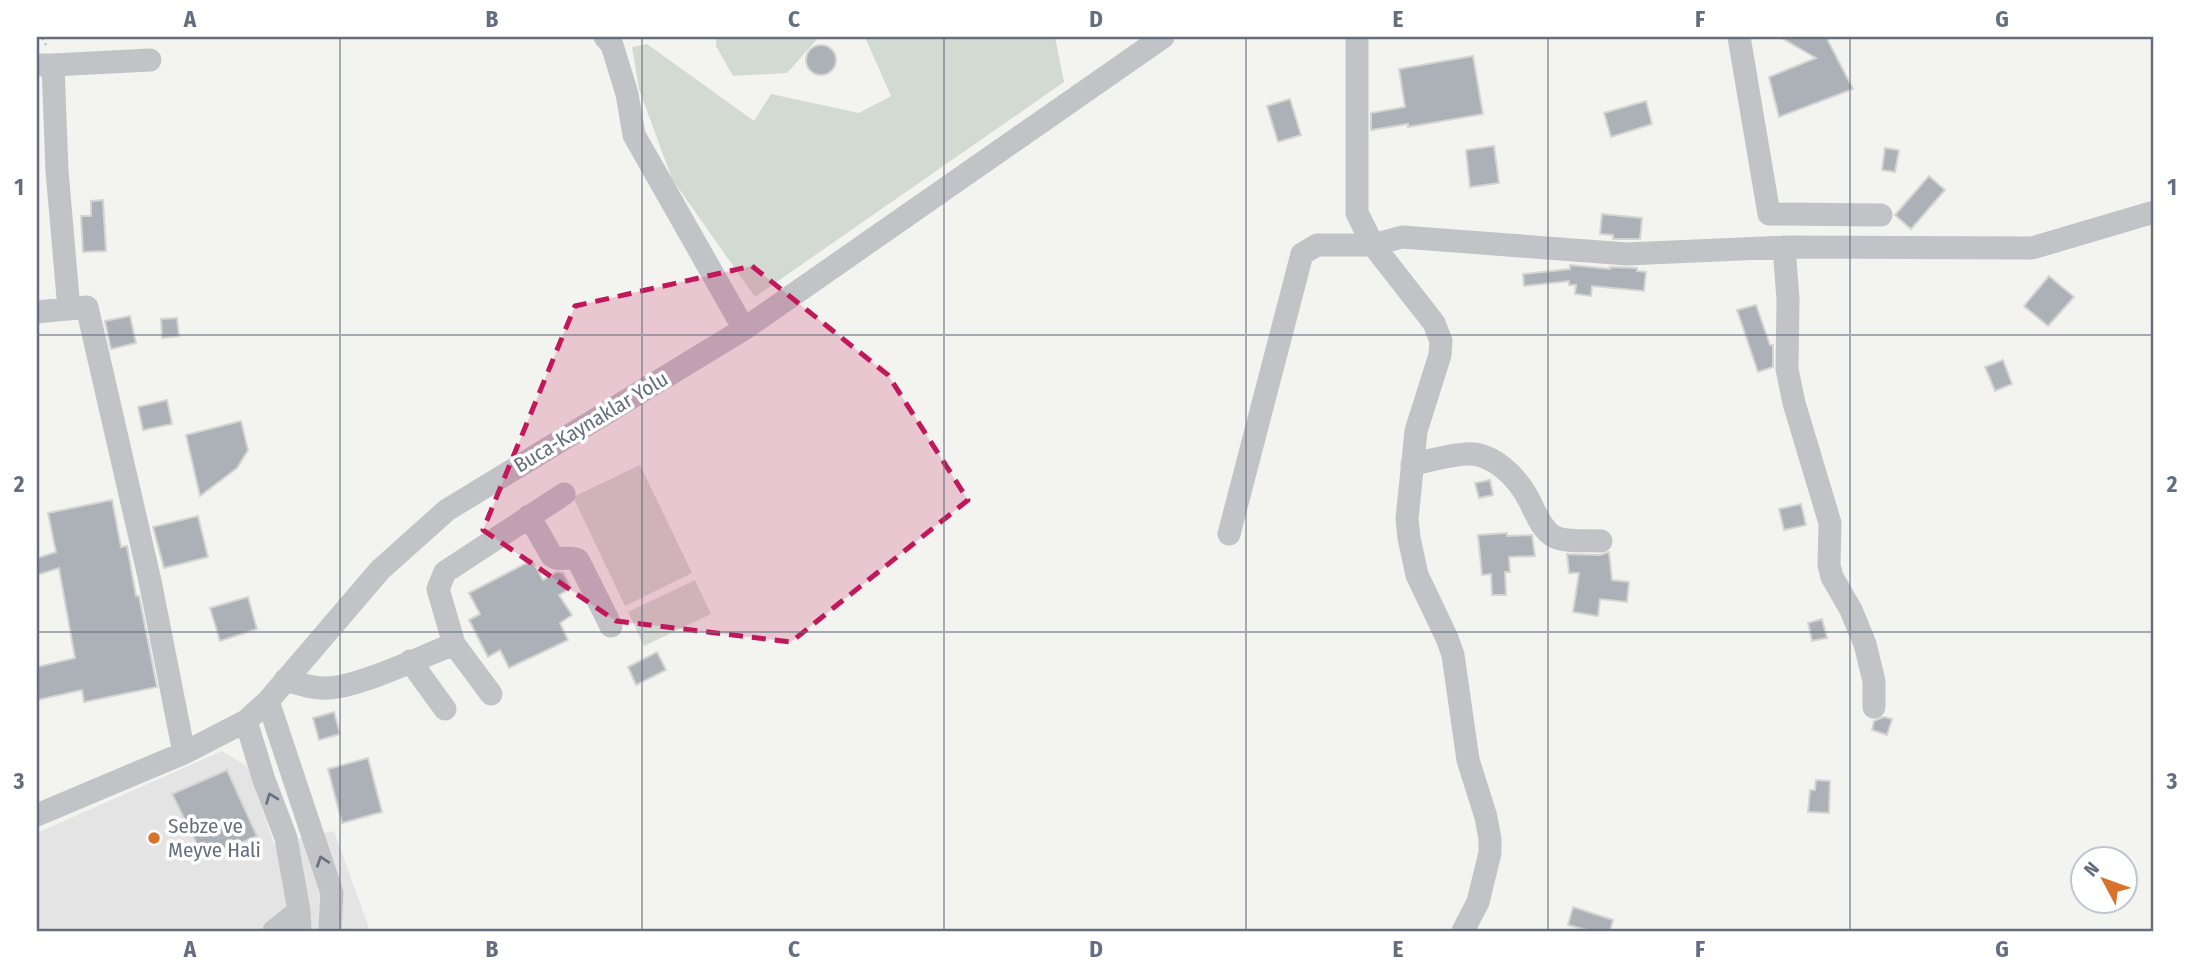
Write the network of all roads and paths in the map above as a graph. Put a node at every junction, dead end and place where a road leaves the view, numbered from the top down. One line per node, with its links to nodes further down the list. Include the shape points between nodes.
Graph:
1 (606, 37): 13 (street, via 628,94 634,135)
2 (1163, 37): 13 (street, Buca-Kaynaklar Yolu)
3 (1357, 37): 9 (street, via 1357,213)
4 (1739, 37): 8 (street, via 1769,214)
5 (150, 60): 6 (street)
6 (45, 65): 11 (street)
7 (2154, 212): 10 (street, via 2032,248)
8 (1881, 215)
9 (1373, 245): 10 (street, via 1402,237 1627,254); 14 (street, via 1434,323 1441,341 1416,431); 17 (street, via 1317,245 1302,254)
10 (1784, 247): 25 (street, via 1787,369 1830,523 1832,577 1865,644 1874,681)
11 (69, 309): 12 (street); 28 (street, via 87,307 99,351)
12 (37, 312)
13 (744, 329): 22 (street, Buca-Kaynaklar Yolu, via 447,510 380,570)
14 (1412, 464): 18 (street, via 1468,453 1488,460 1517,481 1552,536); 33 (street, via 1407,519 1412,557 1453,655 1468,760 1490,839 1478,902)
15 (564, 494): 16 (street)
16 (529, 516): 19 (street, via 552,556 580,563); 20 (street, via 449,568 441,578 438,589)
17 (1229, 534)
18 (1601, 541)
19 (611, 626)
20 (454, 644): 21 (street); 23 (street)
21 (410, 661): 22 (street, via 328,688); 26 (street)
22 (285, 680): 24 (street, Buca-Kaynaklar Yolu)
23 (491, 694)
24 (268, 701): 27 (street, Buca-Kaynaklar Yolu); 31 (street, one-way to 24, via 332,893)
25 (1874, 707)
26 (444, 709)
27 (246, 721): 28 (street, Buca-Kaynaklar Yolu); 30 (street, one-way to 27, via 286,838)
28 (184, 753): 29 (street, Buca-Kaynaklar Yolu)
29 (37, 815)
30 (300, 921): 31 (street); 32 (street)
31 (332, 929)
32 (274, 931)
33 (1462, 931)

